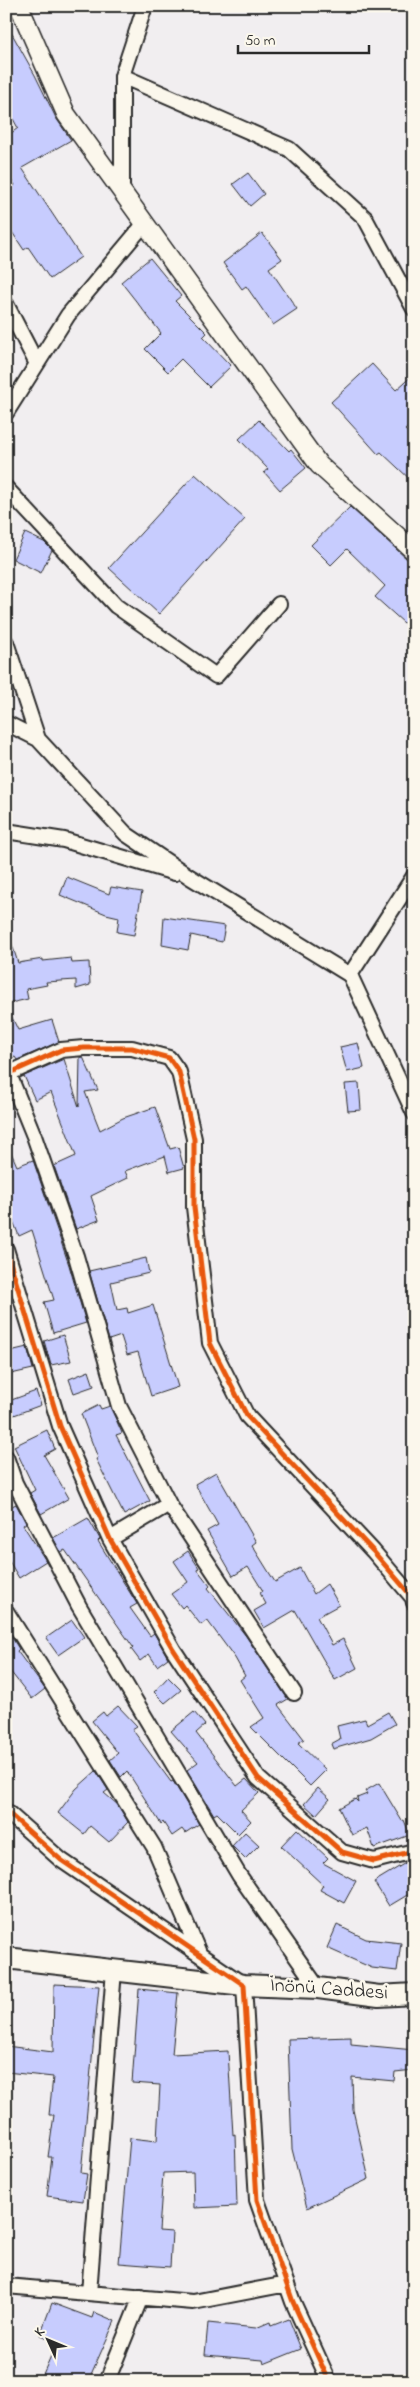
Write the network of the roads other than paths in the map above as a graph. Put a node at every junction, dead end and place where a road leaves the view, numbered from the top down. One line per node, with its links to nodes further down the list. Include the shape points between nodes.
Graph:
1 (18, 6): 4 (street, via 66,114)
2 (145, 6): 3 (street)
3 (122, 76): 4 (street); 7 (street, via 289,149 365,218)
4 (122, 192): 5 (street)
5 (145, 223): 8 (street, via 68,314); 11 (street, via 319,465)
6 (6, 304): 8 (street)
7 (414, 309)
8 (37, 364): 9 (street)
9 (6, 413)
10 (6, 488): 12 (street, via 116,606 216,676)
11 (414, 551)
12 (280, 604)
13 (6, 642): 15 (street)
14 (6, 723): 15 (street)
15 (38, 739): 18 (street, via 126,834)
16 (6, 831): 18 (street, via 64,840)
17 (414, 876): 19 (street)
18 (190, 877): 19 (street)
19 (350, 975): 21 (street)
20 (8, 1070): 24 (street, via 76,1256 119,1406); 26 (street, via 61,1050 84,1048 132,1048 169,1058 179,1072 194,1139 194,1208 210,1343 247,1416 372,1551)
21 (414, 1113)
22 (6, 1249): 25 (street, via 60,1426)
23 (6, 1457): 35 (street, via 15,1483 79,1606 239,1875)
24 (169, 1504): 25 (street); 28 (street)
25 (110, 1539): 30 (street, via 173,1649 258,1778 342,1852 374,1861)
26 (414, 1603)
27 (6, 1611): 31 (street, via 154,1847)
28 (294, 1693)
29 (6, 1811): 31 (street, via 61,1860)
30 (414, 1851)
31 (199, 1954): 34 (street)
32 (6, 1958): 33 (main road, İnönü Caddesi)
33 (114, 1970): 34 (main road, İnönü Caddesi); 39 (street)
34 (244, 1985): 35 (main road, İnönü Caddesi); 37 (street, via 257,2200)
35 (318, 1988): 36 (main road, İnönü Caddesi, via 379,1996)
36 (414, 1994)
37 (287, 2284): 40 (street, via 194,2302); 42 (street)
38 (6, 2286): 39 (street)
39 (89, 2293): 40 (street)
40 (141, 2298): 41 (street)
41 (107, 2381)
42 (329, 2381)

